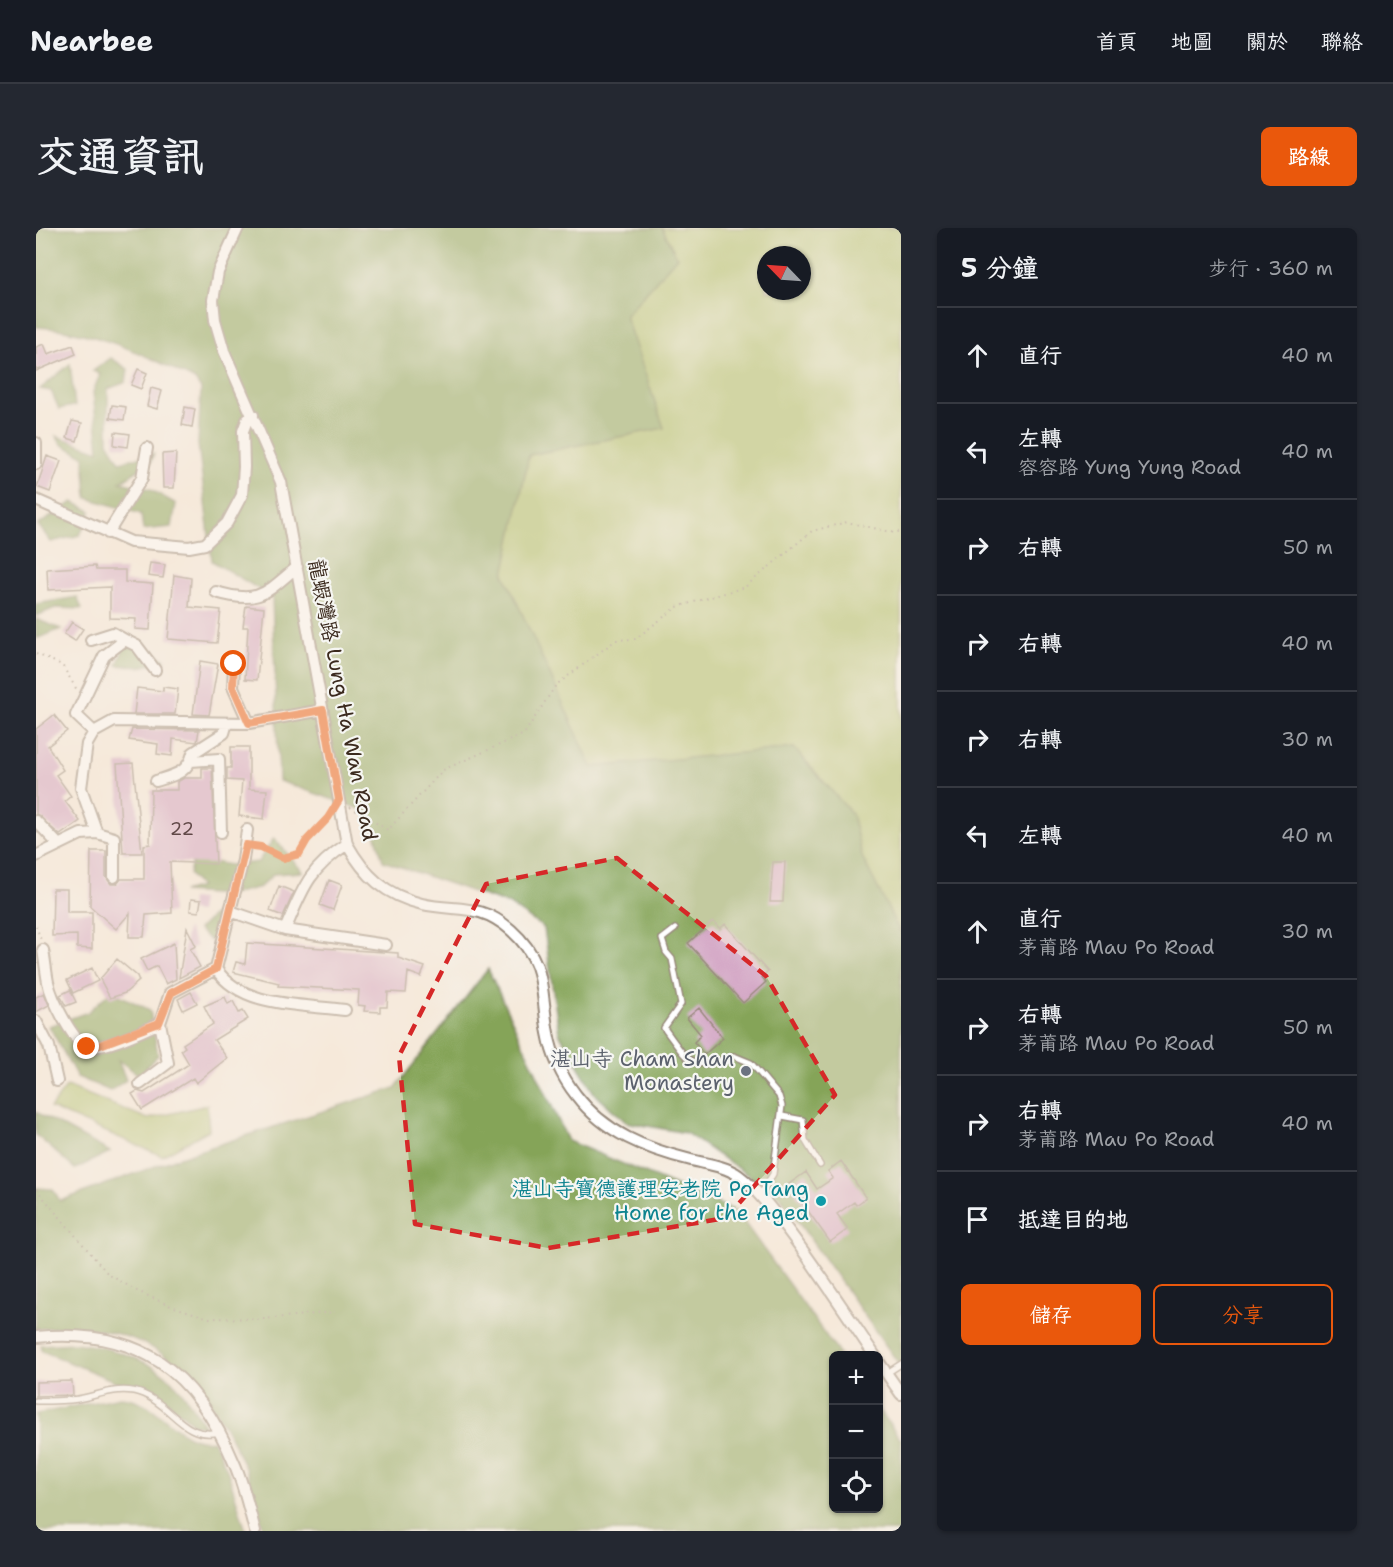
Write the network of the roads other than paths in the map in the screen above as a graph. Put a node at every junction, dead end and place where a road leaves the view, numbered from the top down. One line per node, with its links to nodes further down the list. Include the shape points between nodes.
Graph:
1 (238, 228): 2 (street, 龍蝦灣路 Lung Ha Wan Road, via 218,272 214,314 221,342)
2 (253, 416): 7 (street, via 243,431 242,495 213,540 189,547 137,543); 8 (street, 龍蝦灣路 Lung Ha Wan Road, via 280,475)
3 (36, 443): 5 (street)
4 (147, 448): 7 (street, via 140,483)
5 (36, 464)
6 (36, 500): 7 (street)
7 (108, 533)
8 (297, 567): 9 (street, via 260,597 236,598); 14 (street, 龍蝦灣路 Lung Ha Wan Road)
9 (216, 592)
10 (91, 640): 11 (street, via 113,633)
11 (125, 640): 13 (street, via 137,646); 17 (street, via 104,656 76,715)
12 (234, 664): 16 (street, via 233,687)
13 (155, 670)
14 (323, 710): 16 (street); 24 (street, 龍蝦灣路 Lung Ha Wan Road)
15 (227, 723): 16 (street); 17 (street, via 114,721); 18 (street, via 224,733 193,753)
16 (249, 723)
17 (94, 732): 23 (street, via 87,744 81,788)
18 (191, 761): 19 (street, via 180,774); 22 (street, via 219,759)
19 (156, 781)
20 (36, 821): 25 (street)
21 (247, 830): 28 (street)
22 (221, 832)
23 (97, 833): 25 (street, via 81,834); 27 (street, via 114,838)
24 (347, 844): 30 (street, via 308,878); 41 (street, 龍蝦灣路 Lung Ha Wan Road, via 361,868 397,895 423,904 477,911 499,921 518,937 541,974 548,1032 558,1065 576,1095 599,1120 638,1144 728,1169)
25 (59, 845): 26 (street)
26 (36, 856)
27 (114, 877)
28 (230, 911): 30 (street); 33 (street)
29 (675, 929): 39 (lane, via 662,939 672,959 681,1004 664,1028 695,1064 708,1066 734,1056 751,1063 779,1096)
30 (285, 930): 31 (street)
31 (386, 945)
32 (43, 950): 36 (street, via 50,990 77,1042 87,1047 100,1045)
33 (216, 969): 34 (street, via 223,980 249,997); 36 (street, via 171,993)
34 (345, 1010)
35 (36, 1021): 37 (street, via 49,1047)
36 (159, 1023): 38 (street, via 168,1063)
37 (57, 1081)
38 (140, 1084)
39 (782, 1116): 40 (lane, via 803,1120 805,1140); 41 (lane, via 773,1174)
40 (820, 1165)
41 (760, 1195): 43 (street, 龍蝦灣路 Lung Ha Wan Road, via 817,1269)
42 (36, 1337): 49 (street, via 90,1336 158,1360 182,1378)
43 (872, 1351)
44 (901, 1364): 46 (lane)
45 (883, 1367): 46 (street)
46 (887, 1373): 47 (street)
47 (901, 1394)
48 (36, 1401): 49 (lane, via 131,1391 153,1399 190,1430 200,1434)
49 (219, 1432): 50 (street, via 236,1466)
50 (255, 1531)

